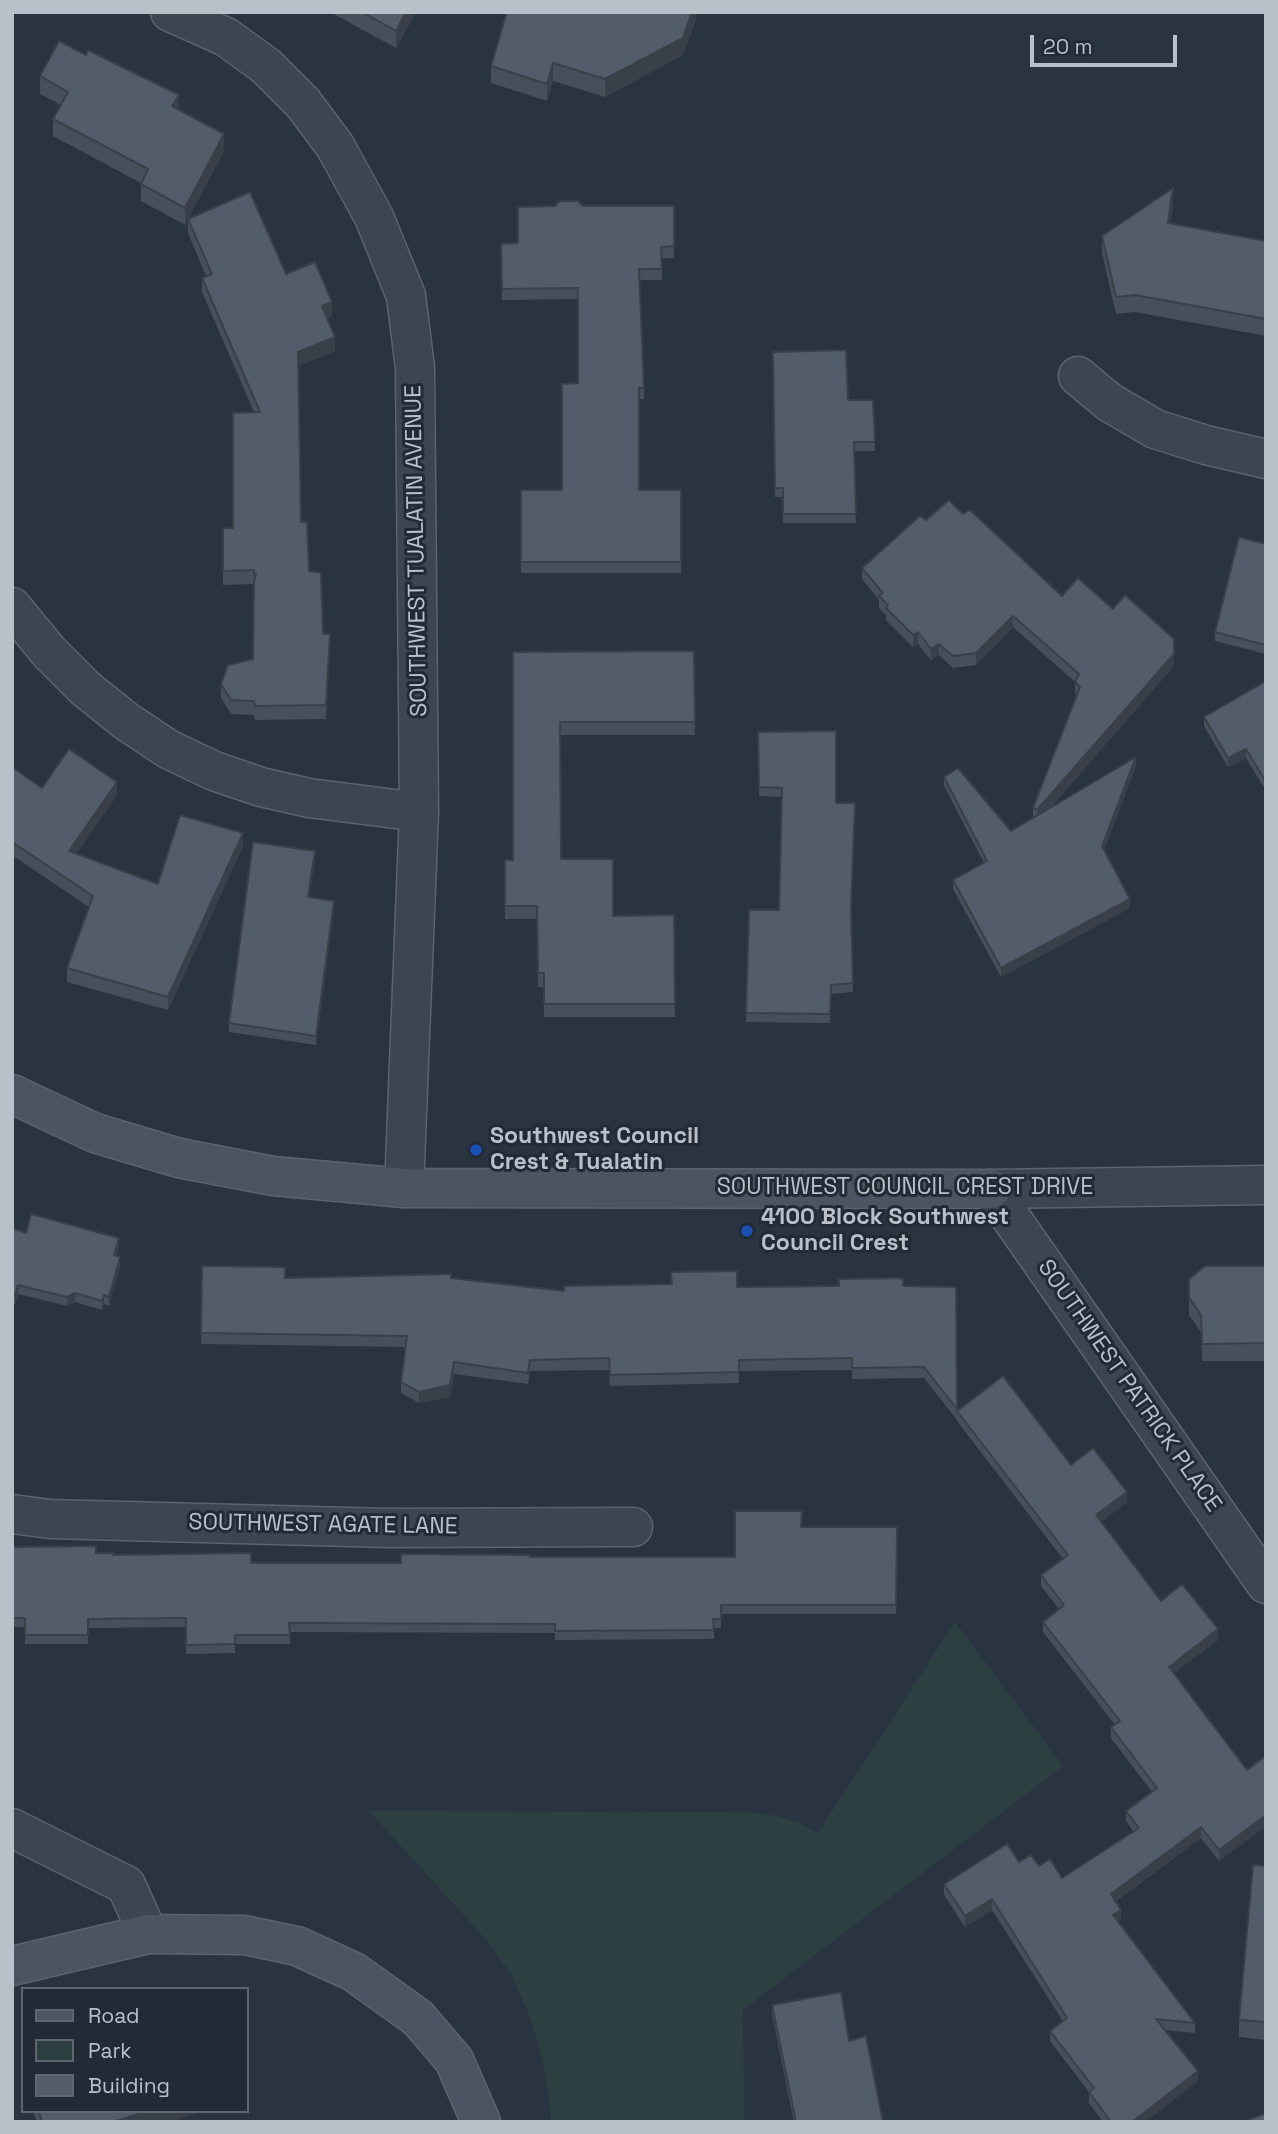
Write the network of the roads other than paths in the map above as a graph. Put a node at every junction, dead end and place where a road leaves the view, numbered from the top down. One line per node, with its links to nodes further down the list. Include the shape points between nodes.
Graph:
1 (170, 12): 5 (street, SOUTHWEST TUALATIN AVENUE, via 226,37 266,66 303,103 335,146 374,218 405,296 415,368)
2 (1078, 376): 3 (street, via 1109,402 1155,429)
3 (1266, 459)
4 (12, 607): 5 (street, via 86,689 168,748 261,787 309,798)
5 (419, 811): 8 (street, SOUTHWEST TUALATIN AVENUE)
6 (12, 1094): 8 (street, SOUTHWEST COUNCIL CREST DRIVE, via 95,1133 179,1158 273,1177)
7 (1266, 1185): 9 (street, SOUTHWEST COUNCIL CREST DRIVE)
8 (404, 1188): 9 (street, SOUTHWEST COUNCIL CREST DRIVE)
9 (991, 1189): 12 (street, SOUTHWEST PATRICK PLACE)
10 (12, 1514): 11 (street, SOUTHWEST AGATE LANE, via 50,1519 388,1528)
11 (634, 1527)
12 (1266, 1584)
13 (12, 1828): 14 (street, via 126,1885)
14 (148, 1934): 15 (street); 16 (street, via 244,1935 297,1946 354,1972 418,2018 454,2060)
15 (12, 1966)
16 (481, 2122)

